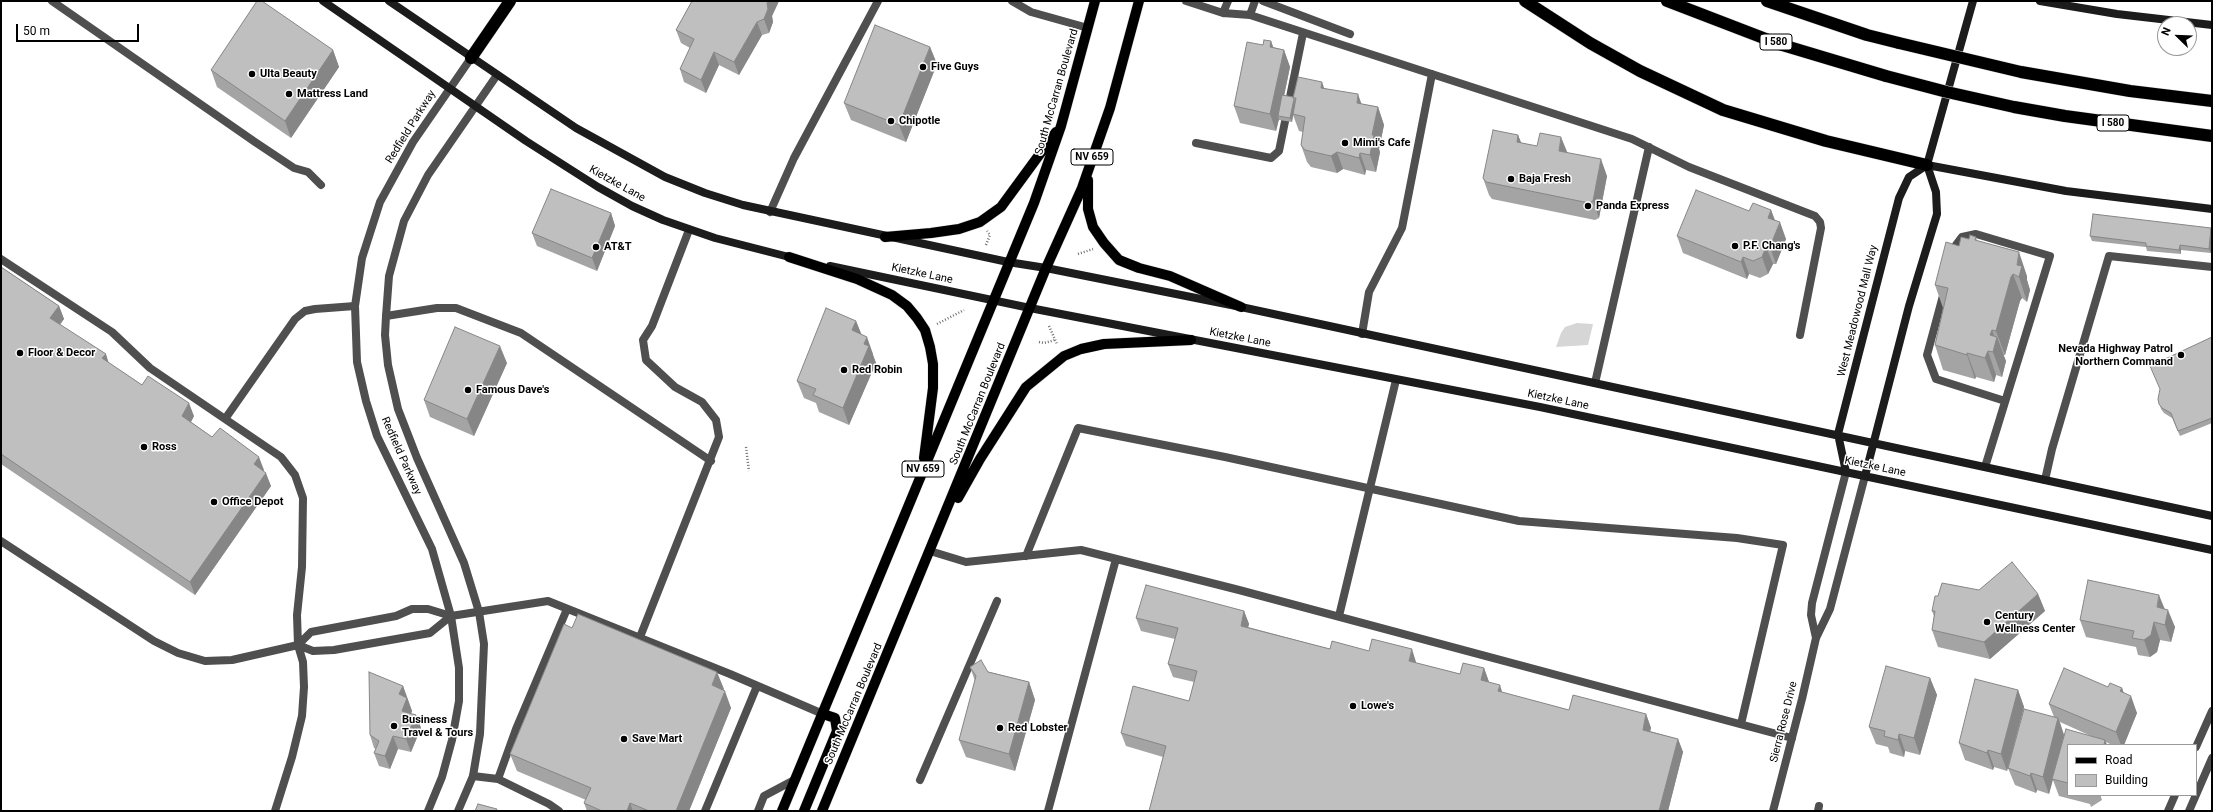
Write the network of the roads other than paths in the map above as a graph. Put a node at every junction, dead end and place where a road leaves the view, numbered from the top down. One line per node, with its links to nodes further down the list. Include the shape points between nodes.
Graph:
1 (52, 1): 36 (street, via 255,142 294,168 308,172)
2 (323, 1): 27 (main road, Kietzke Lane)
3 (389, 1): 24 (main road, Kietzke Lane)
4 (510, 1): 24 (highway)
5 (878, 1): 38 (street, via 794,158)
6 (1012, 1): 21 (street, via 1031,12)
7 (1095, 1): 21 (main road, South McCarran Boulevard / NV 659)
8 (1139, 1): 35 (main road, South McCarran Boulevard / NV 659, via 1118,80)
9 (1186, 1): 18 (street)
10 (1228, 1): 18 (street)
11 (1255, 1): 19 (street)
12 (1263, 1): 23 (street)
13 (1525, 1): 34 (highway, via 1590,43 1640,71 1723,110 1819,139)
14 (1667, 1): 31 (highway, I 580, bridge, via 1780,44 1947,92 2065,116)
15 (1766, 1): 28 (highway, bridge, via 1899,43 2021,72 2130,91)
16 (1973, 1): 34 (main road)
17 (2040, 1): 20 (main road)
18 (1223, 13): 19 (street)
19 (1250, 15): 22 (street)
20 (2212, 26)
21 (1088, 28): 30 (main road, South McCarran Boulevard / NV 659)
22 (1303, 33): 25 (street); 32 (street, via 1279,151 1272,158)
23 (1350, 34)
24 (471, 58): 26 (main road, Kietzke Lane); 27 (street, Redfield Parkway)
25 (1432, 74): 33 (street, via 1632,139); 53 (street, via 1402,228 1369,292)
26 (497, 75): 29 (street, Redfield Parkway); 38 (main road, Kietzke Lane, via 576,128 644,168 705,193)
27 (449, 88): 29 (main road, Kietzke Lane); 49 (street, Redfield Parkway, via 413,142 380,202 362,258)
28 (2212, 100)
29 (476, 106): 39 (main road, Kietzke Lane, via 598,187 632,206); 52 (street, Redfield Parkway, via 428,175 404,221 389,276)
30 (1061, 126): 40 (main road, via 1001,207 980,222 931,233); 43 (main road, South McCarran Boulevard / NV 659, via 1034,203)
31 (2212, 136)
32 (1196, 143)
33 (1649, 148): 54 (street, via 1689,167 1815,216 1820,222 1821,228); 57 (street)
34 (1927, 165): 37 (main road, via 2066,191); 60 (main road, West Meadowood Mall Way, via 1909,177 1899,198); 61 (main road, via 1936,192 1938,214 1909,306)
35 (1089, 167): 46 (main road, South McCarran Boulevard / NV 659); 50 (main road, via 1088,209 1093,227 1119,260 1170,276)
36 (320, 185)
37 (2212, 209)
38 (770, 212): 40 (main road, Kietzke Lane)
39 (689, 230): 41 (main road, Kietzke Lane, via 744,247); 62 (street, via 657,313 643,340 646,360 675,387 702,402 716,420 719,437)
40 (885, 237): 43 (main road, Kietzke Lane)
41 (789, 257): 48 (main road, Kietzke Lane); 64 (main road, via 857,278 892,295 907,306 917,318 930,347 933,364 933,388)
42 (1, 259): 59 (street, via 112,332 150,368)
43 (1008, 262): 46 (main road, Kietzke Lane); 48 (main road, South McCarran Boulevard / NV 659)
44 (1950, 267): 58 (street, via 1956,245 1962,237 1976,234 2050,256)
45 (2212, 267): 67 (street, via 2109,256)
46 (1046, 268): 50 (main road, Kietzke Lane); 51 (main road, South McCarran Boulevard / NV 659)
47 (1946, 282): 58 (street, via 1927,355 1936,380)
48 (992, 300): 51 (main road, Kietzke Lane); 64 (main road, South McCarran Boulevard / NV 659)
49 (355, 306): 59 (street, via 331,306 306,311 296,319); 79 (street, Redfield Parkway, via 357,362 366,401 377,436 432,549)
50 (1242, 307): 53 (main road, Kietzke Lane)
51 (1030, 308): 55 (main road, Kietzke Lane); 70 (main road, South McCarran Boulevard / NV 659)
52 (386, 316): 62 (street, via 437,308 456,308 521,333); 78 (street, Redfield Parkway, via 388,366 398,409 464,563)
53 (1362, 334): 57 (main road, Kietzke Lane)
54 (1800, 335)
55 (1191, 340): 56 (main road, Kietzke Lane); 70 (main road, via 1104,344 1064,356 1026,387 980,459)
56 (1396, 380): 65 (main road, Kietzke Lane, via 1540,407); 68 (street)
57 (1595, 382): 60 (main road, Kietzke Lane)
58 (2005, 401): 63 (street)
59 (225, 420): 83 (street, via 281,457 295,475 303,498 302,567 297,615)
60 (1838, 434): 61 (main road, Kietzke Lane); 65 (main road, West Meadowood Mall Way)
61 (1874, 442): 63 (main road, Kietzke Lane); 66 (main road)
62 (711, 462): 81 (street)
63 (1985, 467): 67 (main road, Kietzke Lane)
64 (922, 472): 86 (main road, South McCarran Boulevard / NV 659)
65 (1846, 472): 66 (main road, Kietzke Lane); 82 (street, Sierra Rose Drive, via 1812,603 1811,615)
66 (1865, 476): 72 (main road, Kietzke Lane); 82 (street, Sierra Rose Drive, via 1830,609)
67 (2045, 480): 69 (main road, Kietzke Lane)
68 (1371, 489): 74 (street, via 1078,428); 80 (street); 87 (street, via 1520,521 1737,538 1783,545)
69 (2212, 516)
70 (936, 536): 73 (main road, South McCarran Boulevard / NV 659)
71 (1, 541): 83 (street, via 95,604 178,653 205,661 232,660)
72 (2212, 550)
73 (930, 551): 74 (street, via 966,562); 106 (main road, South McCarran Boulevard / NV 659)
74 (1026, 556): 75 (street, via 1081,550)
75 (1116, 559): 80 (street); 107 (street)
76 (997, 601): 94 (street)
77 (567, 609): 78 (street, via 548,601); 81 (street); 92 (street, via 516,729)
78 (479, 612): 79 (street); 91 (street, Redfield Parkway, via 484,644 484,671 480,734)
79 (451, 616): 83 (street, via 430,633 334,650 313,651); 83 (street, via 428,609 412,610 396,616 312,632); 99 (street, Redfield Parkway, via 459,668 459,701 442,777)
80 (1338, 616): 87 (street)
81 (640, 637): 84 (street)
82 (1816, 638): 88 (street, Sierra Rose Drive)
83 (298, 645): 98 (street, via 303,668 302,716)
84 (757, 686): 86 (street); 102 (street)
85 (2212, 711): 89 (street)
86 (823, 714): 93 (main road, South McCarran Boulevard / NV 659); 105 (main road, via 835,718 836,731)
87 (1741, 724): 88 (street)
88 (1792, 738): 108 (street, Sierra Rose Drive)
89 (2197, 745)
90 (2212, 758): 95 (street)
91 (473, 776): 92 (street); 100 (street, Redfield Parkway)
92 (498, 779): 101 (street)
93 (796, 779): 103 (street, via 764,796); 104 (main road, South McCarran Boulevard / NV 659)
94 (920, 780)
95 (2197, 793)
96 (2175, 796): 109 (street)
97 (2196, 796): 110 (street)
98 (275, 811)
99 (428, 811)
100 (458, 811)
101 (559, 811)
102 (705, 811)
103 (758, 811)
104 (782, 811)
105 (804, 811)
106 (822, 811)
107 (1048, 811)
108 (1773, 811)
109 (2168, 811)
110 (2189, 811)

